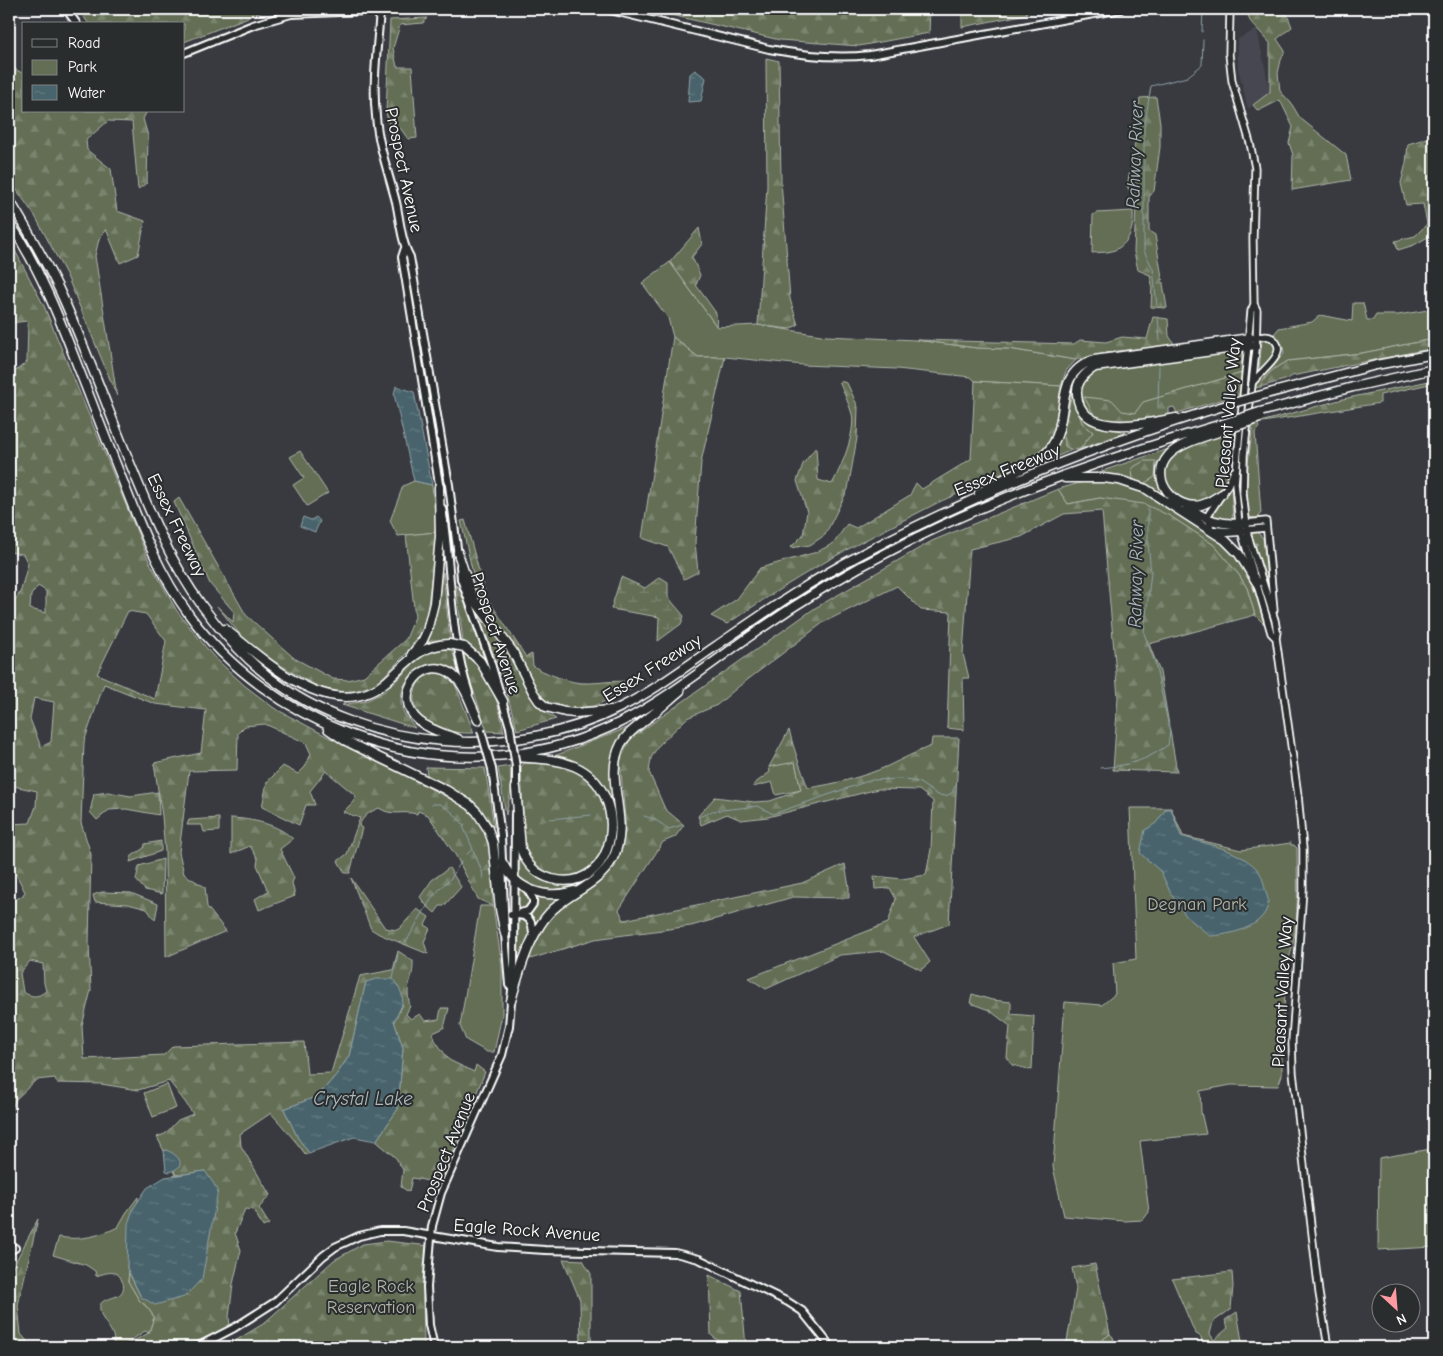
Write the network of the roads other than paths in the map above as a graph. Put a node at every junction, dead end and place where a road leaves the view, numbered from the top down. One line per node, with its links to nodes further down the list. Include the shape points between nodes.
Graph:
1 (66, 9): 7 (main road)
2 (380, 9): 3 (main road); 8 (main road, via 291,14 253,25); 11 (main road, Prospect Avenue, via 376,117)
3 (412, 9)
4 (606, 9): 5 (main road, via 769,49 848,57 870,56)
5 (1121, 9)
6 (1230, 9): 12 (main road, Pleasant Valley Way, via 1232,81 1255,168)
7 (76, 22)
8 (185, 53)
9 (9, 199): 30 (highway, Essex Freeway, via 62,295 173,560)
10 (9, 222): 36 (highway, Essex Freeway, via 53,302 134,509 162,571 189,615 220,652 275,696)
11 (405, 248): 20 (main road, Prospect Avenue, via 402,257); 27 (main road, Prospect Avenue, via 412,263)
12 (1253, 342): 15 (main road, Pleasant Valley Way); 15 (main road, via 1263,336 1272,338 1279,351); 16 (highway, via 1095,367 1081,378 1077,389 1079,404 1086,414 1109,424 1140,425); 18 (main road, Pleasant Valley Way); 23 (highway, via 1086,362 1069,379 1060,428 1048,452)
13 (1434, 354): 16 (highway, Essex Freeway, bridge, via 1368,367)
14 (1434, 369): 17 (highway, Essex Freeway, bridge, via 1289,404)
15 (1252, 383): 25 (main road, Pleasant Valley Way, via 1242,476)
16 (1203, 412): 23 (highway, Essex Freeway, via 1034,474)
17 (1232, 424): 19 (highway, Essex Freeway); 22 (highway, via 1177,449 1165,460 1161,476 1163,485 1168,494)
18 (1236, 466): 21 (main road); 25 (main road, Pleasant Valley Way, via 1236,498)
19 (1058, 478): 26 (highway, via 1103,478 1146,489); 32 (highway, Essex Freeway, via 971,512 895,548 823,588)
20 (439, 486): 33 (highway, via 440,536 430,621 423,640); 37 (main road, Prospect Avenue, via 458,655)
21 (1222, 494): 22 (highway, via 1200,505); 24 (main road)
22 (1184, 505): 24 (highway)
23 (945, 512): 35 (highway, Essex Freeway, via 854,558)
24 (1208, 519): 25 (highway); 26 (main road)
25 (1243, 527): 26 (highway, via 1228,532); 28 (main road, Pleasant Valley Way); 29 (main road, Pleasant Valley Way); 29 (main road, via 1266,524)
26 (1211, 530): 28 (highway, via 1239,554)
27 (458, 553): 34 (main road, Prospect Avenue, via 461,579); 35 (highway, via 475,601 513,652 539,701 546,707 565,712)
28 (1257, 583): 31 (main road, Pleasant Valley Way)
29 (1275, 620): 31 (main road, Pleasant Valley Way)
30 (215, 621): 33 (highway, via 274,668 324,694 343,698 360,695 378,688); 38 (highway, Essex Freeway, via 272,679 328,712 387,732)
31 (1276, 638): 54 (main road, Pleasant Valley Way, via 1303,849 1292,1042 1293,1080)
32 (711, 663): 39 (highway, Essex Freeway, via 662,698 622,721 551,747); 43 (highway, via 621,744 615,768 620,823 617,849 606,868)
33 (397, 672): 34 (highway, bridge, via 426,648 438,644 464,647 480,661)
34 (503, 701): 40 (main road, Prospect Avenue, bridge, via 516,767)
35 (617, 710): 38 (highway, Essex Freeway, via 564,731 506,741)
36 (301, 711): 39 (highway, Essex Freeway, via 374,744 443,756); 47 (highway, via 344,740 446,790 477,812 494,843)
37 (478, 720): 38 (highway, via 460,683 446,670 424,672 409,687 408,703 415,717 430,728); 41 (main road, Prospect Avenue, bridge, via 492,770)
38 (466, 742)
39 (500, 756): 40 (highway, via 564,762 584,771 596,782 612,818 610,840 596,867 582,877 561,880 546,877 533,868 521,849)
40 (516, 788): 42 (main road, Prospect Avenue)
41 (502, 862): 42 (highway); 46 (main road, Prospect Avenue)
42 (515, 880): 44 (highway); 45 (main road, Prospect Avenue)
43 (587, 885): 44 (highway, via 560,895); 48 (highway, via 549,913)
44 (527, 889): 45 (main road, via 533,899 531,907)
45 (514, 915): 46 (main road); 48 (main road, via 529,918 533,925); 49 (main road, Prospect Avenue)
46 (505, 916): 47 (main road, Prospect Avenue)
47 (505, 934): 49 (main road, Prospect Avenue)
48 (533, 939): 49 (highway, via 518,972)
49 (511, 1001): 50 (main road, Prospect Avenue, via 502,1056 441,1193)
50 (430, 1236): 51 (main road, Eagle Rock Avenue, via 386,1231 347,1240 323,1256 275,1302); 52 (main road, Prospect Avenue, via 427,1294); 53 (main road, Eagle Rock Avenue, via 498,1247 664,1252 699,1259 802,1310)
51 (198, 1347)
52 (434, 1347)
53 (831, 1347)
54 (1328, 1347)

